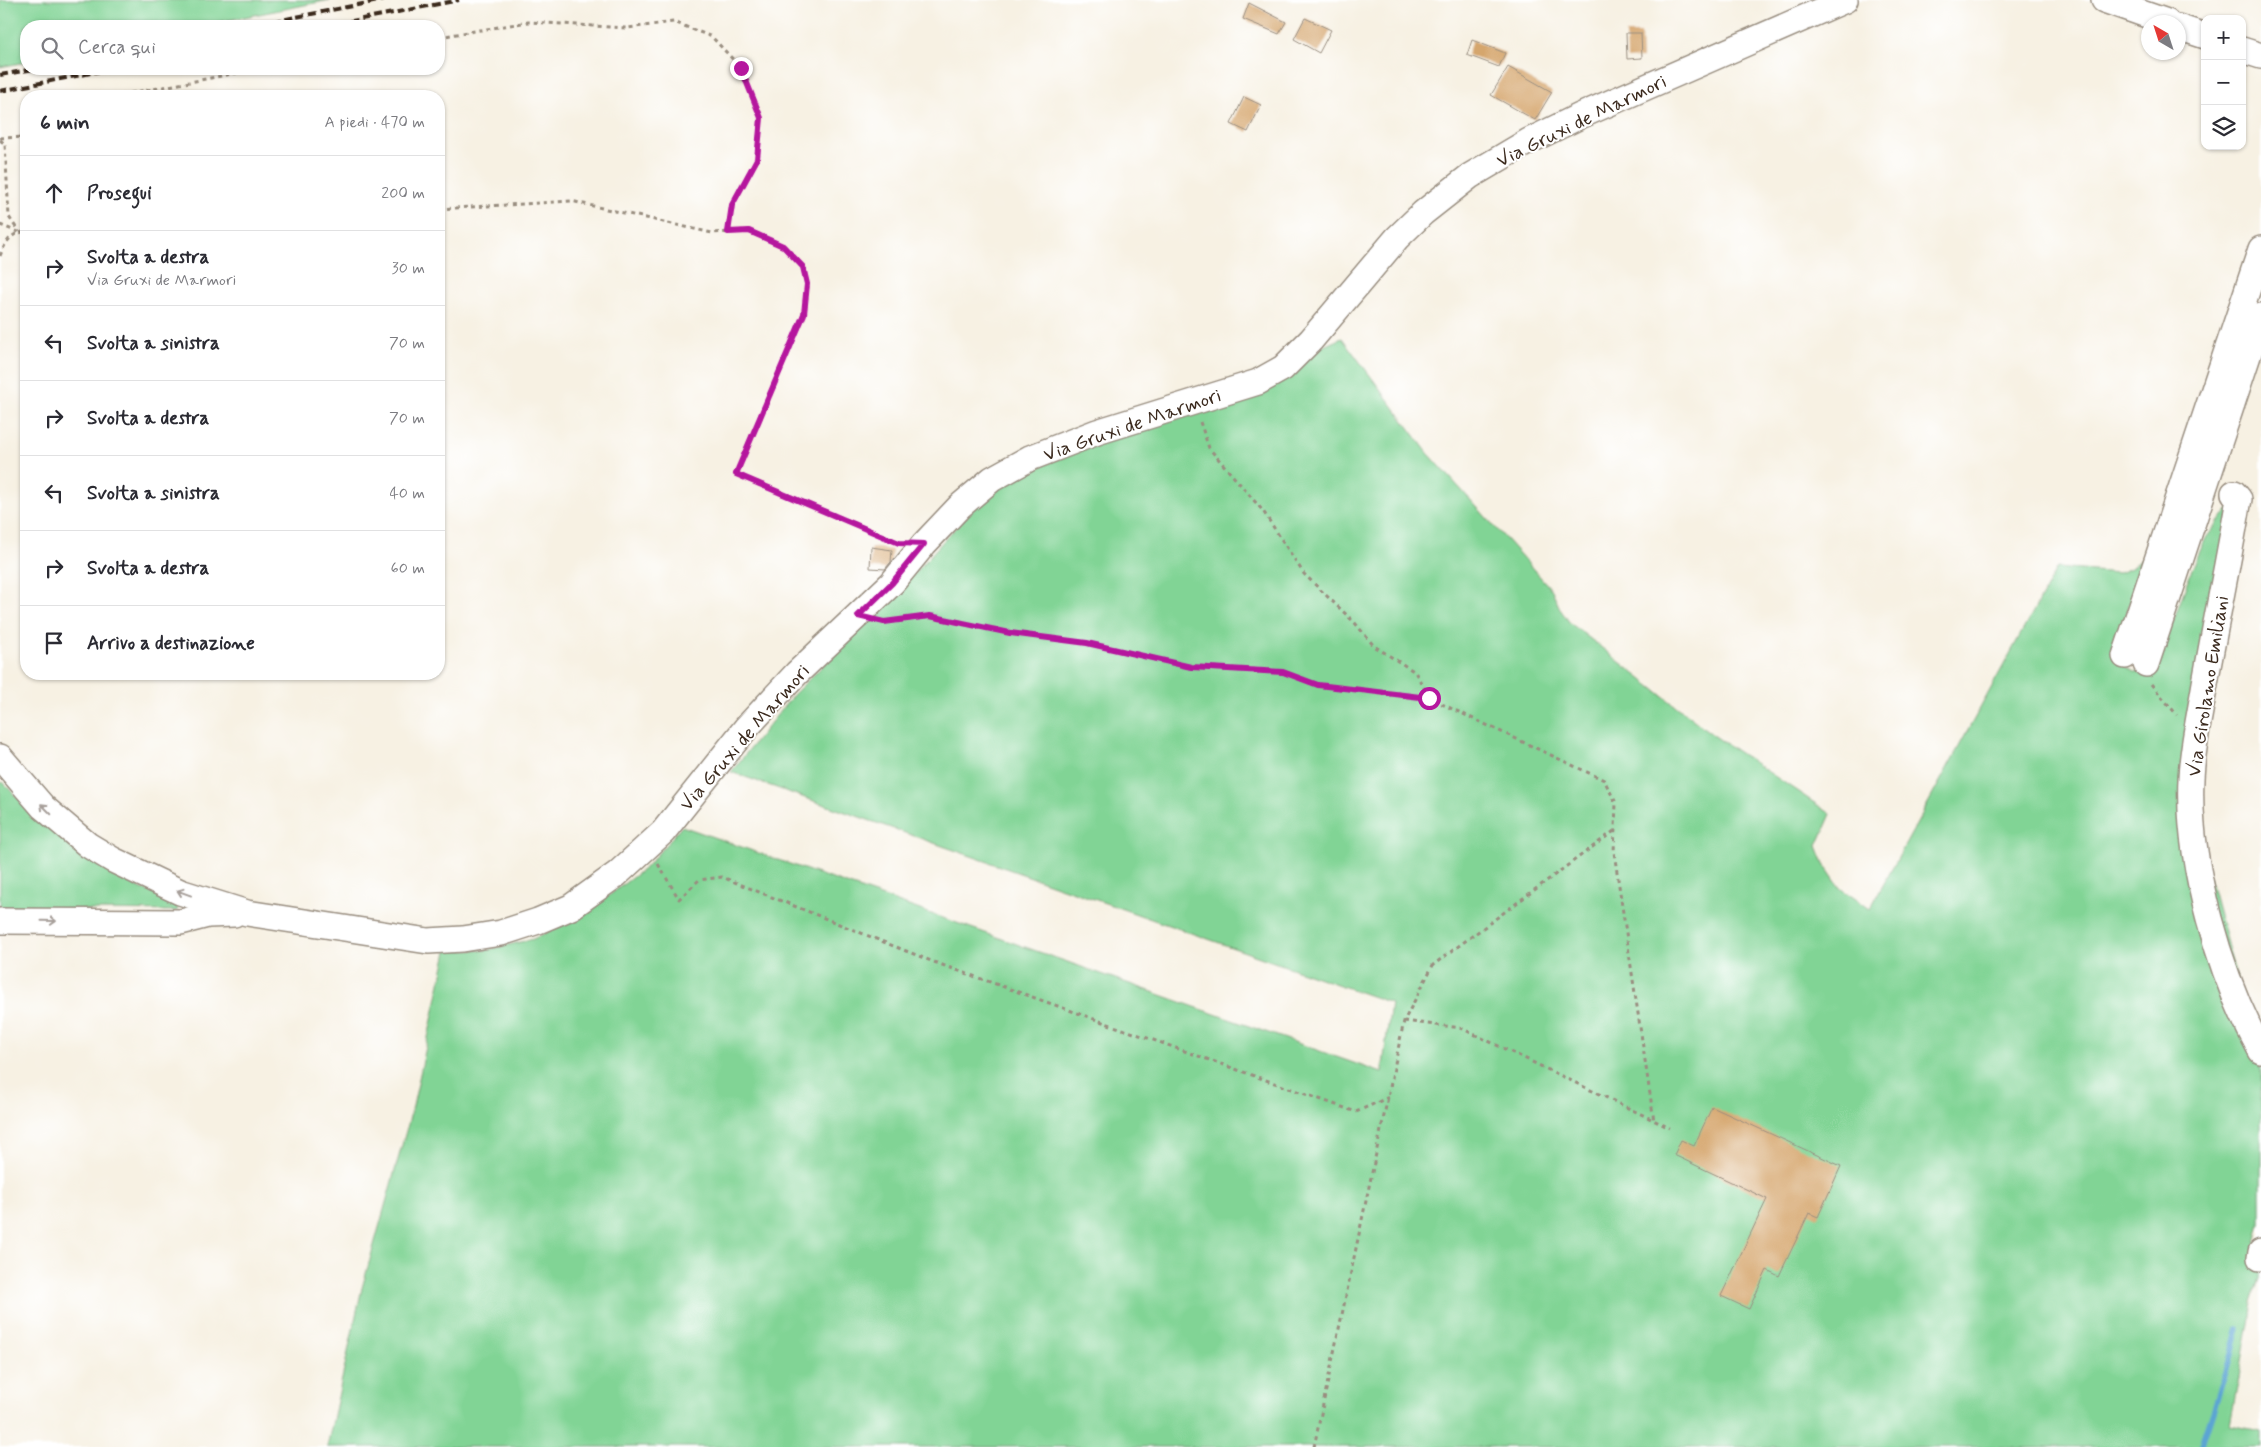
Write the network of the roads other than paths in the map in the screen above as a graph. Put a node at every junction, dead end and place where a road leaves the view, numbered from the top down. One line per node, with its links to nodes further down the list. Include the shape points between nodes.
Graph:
1 (1845, 0): 14 (street, Via Gruxi de Marmori, via 1580,116 1470,176 1397,238 1311,340 1283,368 1258,382 1097,432 1030,458 992,479 960,506 892,583 797,673 746,728 662,832 617,874 571,907 501,933 428,940)
2 (2104, 0): 3 (street)
3 (2147, 15)
4 (2186, 30): 5 (street)
5 (2201, 35)
6 (2246, 51): 7 (street)
7 (2261, 56)
8 (2261, 250): 12 (street, via 2135,660)
9 (2261, 316): 10 (street)
10 (2216, 451): 11 (street); 12 (street)
11 (2234, 493): 12 (street); 16 (street, Via Girolamo Emiliani, via 2240,500 2196,736 2191,779 2192,825 2209,916 2233,990)
12 (2195, 516)
13 (0, 757): 14 (street, Via Gruxi de Marmori, one-way to 13, via 180,892 88,845 43,807)
14 (247, 913): 15 (street, Via Gruxi de Marmori, one-way to 14, via 181,922 208,915)
15 (0, 921)
16 (2261, 1051)

